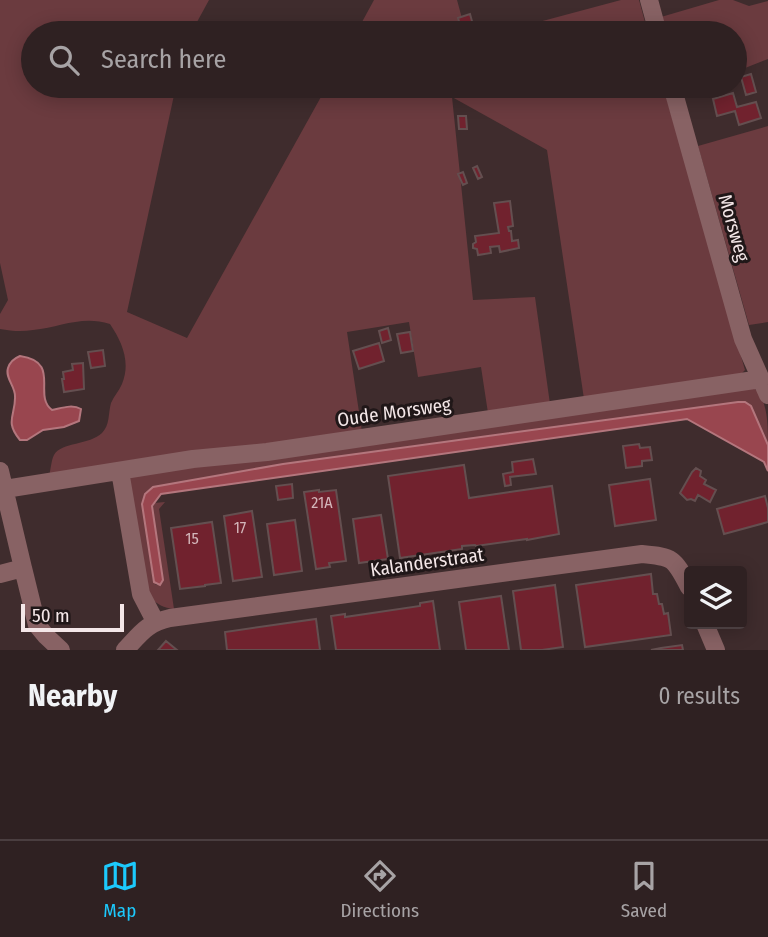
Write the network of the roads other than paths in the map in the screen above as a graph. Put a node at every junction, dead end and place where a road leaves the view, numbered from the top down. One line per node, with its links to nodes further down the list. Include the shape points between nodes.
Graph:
1 (649, 0): 2 (street)
2 (655, 21)
3 (675, 98): 4 (street, Morsweg, via 743,338)
4 (764, 387): 5 (street, Oude Morsweg)
5 (120, 471): 6 (street, Oude Morsweg); 10 (street, via 141,594)
6 (7, 483): 7 (street)
7 (23, 568): 8 (street); 12 (street, via 37,625)
8 (0, 574)
9 (684, 577): 10 (street, Kalanderstraat, via 667,557 642,554)
10 (155, 621): 13 (street)
11 (707, 629): 14 (street)
12 (61, 650)
13 (125, 650)
14 (716, 650)

